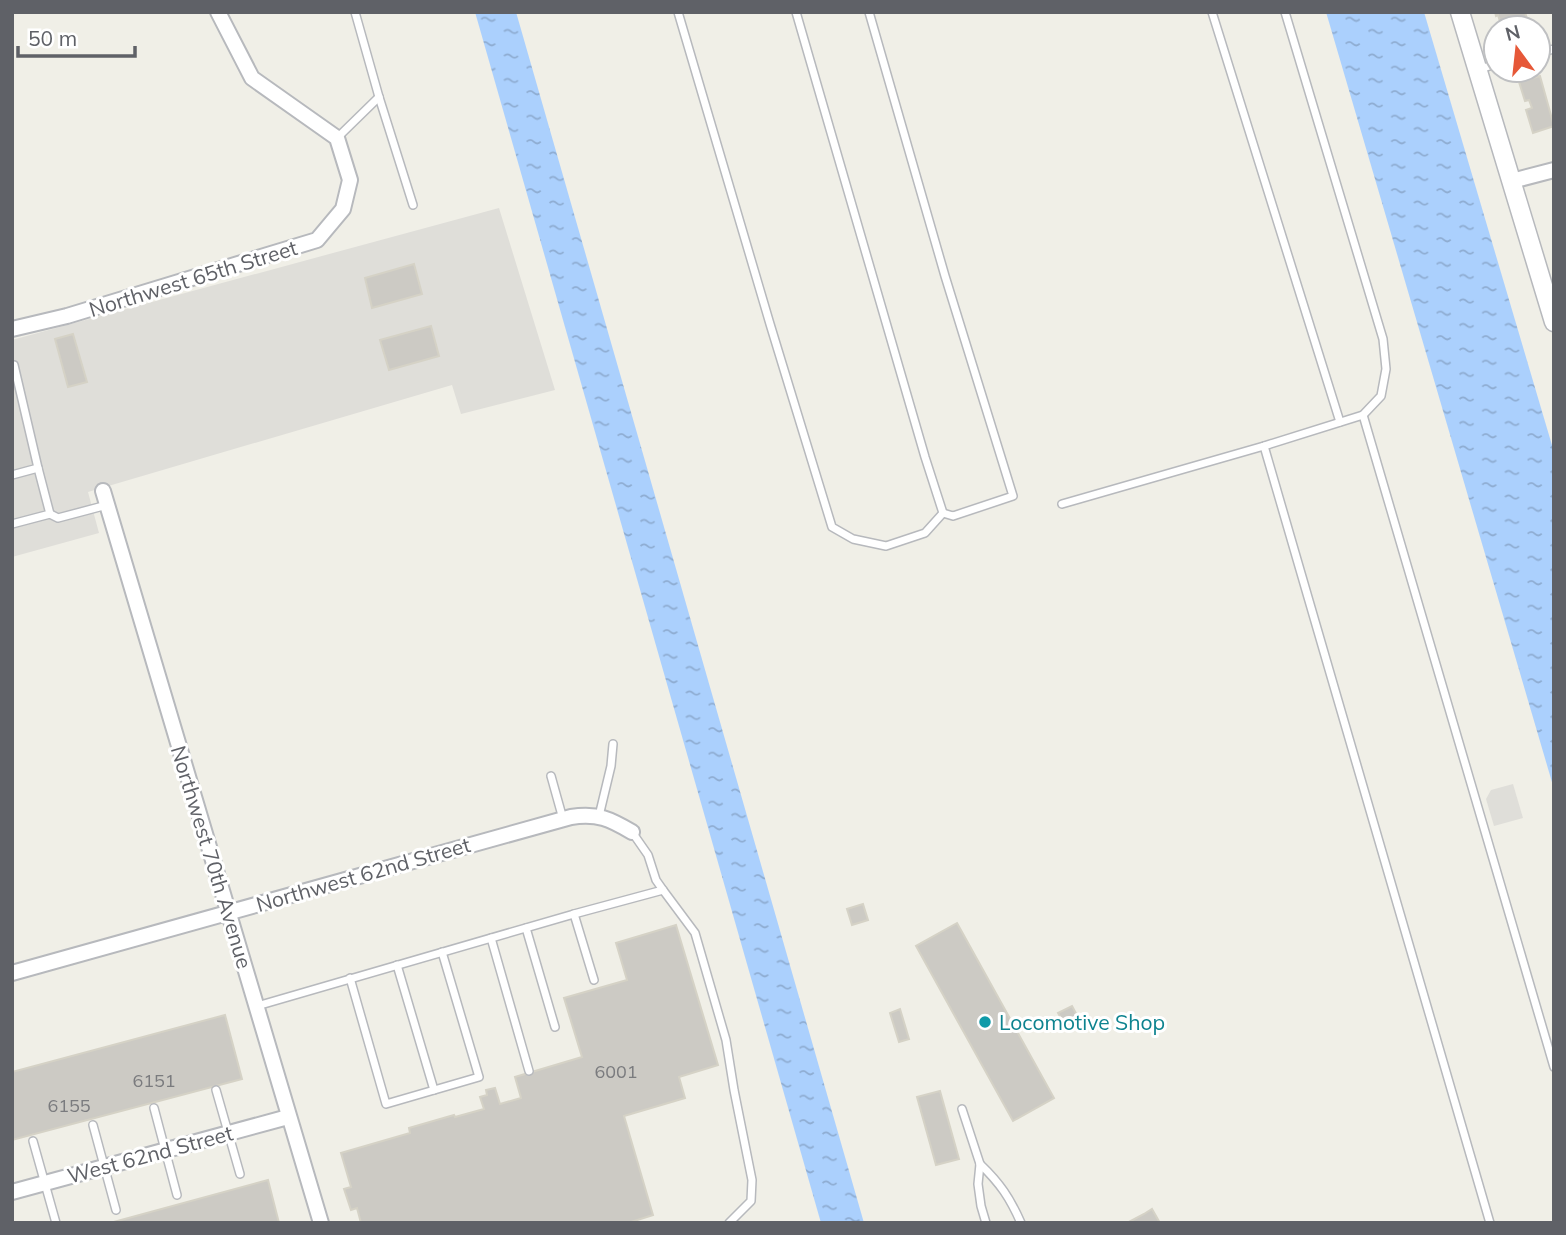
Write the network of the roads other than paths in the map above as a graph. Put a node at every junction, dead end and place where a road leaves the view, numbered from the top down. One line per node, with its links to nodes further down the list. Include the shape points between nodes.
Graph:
1 (219, 12): 12 (street, via 253,78)
2 (355, 12): 11 (lane)
3 (678, 12): 26 (lane, via 832,527 853,539 886,546 925,533)
4 (796, 12): 26 (lane)
5 (869, 12): 26 (lane, via 1013,496 953,516)
6 (1212, 12): 20 (lane)
7 (1285, 12): 19 (lane, via 1383,339 1386,369 1381,396)
8 (1460, 12): 10 (street)
9 (1482, 68): 10 (lane)
10 (1478, 69): 14 (street)
11 (379, 97): 12 (lane); 15 (lane)
12 (337, 138): 17 (street, Northwest 65th Street, via 350,180 343,209 317,240)
13 (1554, 170): 14 (street)
14 (1512, 181): 16 (street)
15 (413, 205)
16 (1554, 321)
17 (12, 329)
18 (12, 365): 22 (lane)
19 (1363, 415): 20 (lane); 46 (lane)
20 (1340, 422): 21 (lane)
21 (1264, 446): 25 (lane); 69 (lane)
22 (38, 468): 23 (lane); 27 (lane)
23 (12, 475)
24 (105, 498): 27 (lane, via 58,517); 35 (street, Northwest 70th Avenue)
25 (1062, 504)
26 (943, 513)
27 (50, 514): 28 (lane)
28 (12, 524)
29 (613, 744): 31 (lane)
30 (551, 776): 32 (lane)
31 (599, 816): 32 (street, Northwest 62nd Street); 33 (street, Northwest 62nd Street)
32 (563, 818): 35 (street, Northwest 62nd Street)
33 (632, 832): 34 (lane)
34 (663, 890): 36 (lane); 66 (lane, via 695,933 726,1040 752,1180 751,1201)
35 (229, 912): 41 (street, Northwest 62nd Street); 44 (street, Northwest 70th Avenue)
36 (574, 914): 37 (lane); 43 (lane)
37 (526, 928): 38 (lane); 45 (lane)
38 (491, 938): 39 (lane); 47 (lane)
39 (442, 953): 40 (lane); 49 (lane, via 479,1077)
40 (397, 965): 42 (lane); 49 (lane)
41 (12, 973)
42 (351, 978): 44 (lane); 49 (lane, via 386,1104)
43 (594, 980)
44 (256, 1006): 52 (street, Northwest 70th Avenue)
45 (555, 1027)
46 (1554, 1067)
47 (529, 1070)
48 (216, 1090): 54 (lane)
49 (434, 1090)
50 (154, 1108): 56 (lane)
51 (962, 1109): 57 (lane)
52 (288, 1117): 54 (street, West 62nd Street); 65 (street, Northwest 70th Avenue)
53 (93, 1125): 58 (lane)
54 (229, 1133): 56 (street, West 62nd Street); 59 (lane)
55 (33, 1141): 60 (lane)
56 (165, 1150): 58 (street, West 62nd Street); 62 (lane)
57 (980, 1164): 67 (lane, via 978,1184); 68 (lane, via 998,1181)
58 (104, 1167): 60 (street, West 62nd Street); 63 (lane)
59 (240, 1174)
60 (45, 1183): 61 (street, West 62nd Street); 64 (lane)
61 (12, 1192)
62 (177, 1195)
63 (116, 1210)
64 (56, 1223)
65 (321, 1223)
66 (729, 1223)
67 (986, 1223)
68 (1020, 1223)
69 (1490, 1223)

